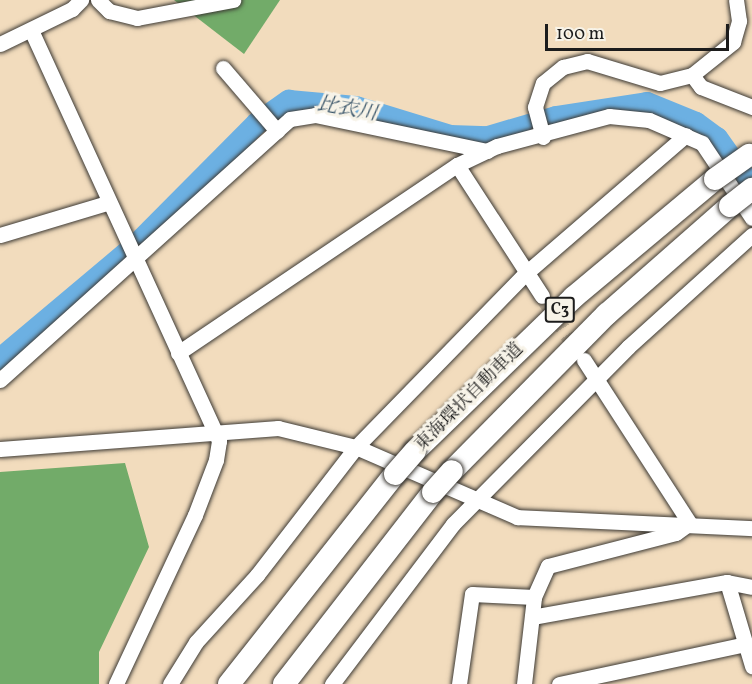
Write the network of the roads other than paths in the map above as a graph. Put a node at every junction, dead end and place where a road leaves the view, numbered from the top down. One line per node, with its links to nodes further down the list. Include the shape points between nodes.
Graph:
1 (81, 0): 5 (street, via 72,9)
2 (98, 0): 3 (street, via 109,11 137,18)
3 (233, 0)
4 (736, 0): 8 (street, via 739,21 733,42)
5 (31, 30): 6 (street); 17 (street)
6 (0, 44)
7 (224, 68): 10 (street)
8 (692, 75): 9 (street, via 700,87); 12 (street, via 660,83 587,61 562,67 543,83 535,107)
9 (752, 107)
10 (277, 131): 13 (street, via 290,119 315,115); 21 (street)
11 (686, 135): 12 (street, via 649,120 609,116); 18 (street, via 702,143); 22 (street)
12 (543, 137): 13 (street)
13 (487, 151): 15 (street)
14 (751, 154): 42 (highway, 東海環状自動車道 / C3, bridge, via 715,179 574,297 415,451)
15 (457, 165): 22 (street); 24 (street)
16 (752, 189): 43 (highway, 東海環状自動車道 / C3, bridge, via 607,314 452,471)
17 (107, 203): 19 (street); 21 (street)
18 (752, 218)
19 (0, 235)
20 (752, 235): 26 (street)
21 (135, 262): 24 (street); 27 (street)
22 (526, 273): 23 (street); 29 (street)
23 (542, 296)
24 (178, 353): 28 (street)
25 (584, 360): 26 (street)
26 (597, 378): 31 (street); 32 (street)
27 (0, 380)
28 (218, 433): 29 (street, via 278,428); 30 (street); 40 (street, via 216,460 195,515)
29 (356, 447): 31 (street); 41 (street, via 257,575 196,642)
30 (0, 449)
31 (478, 501): 32 (street, via 517,517); 44 (street, via 453,524)
32 (690, 524): 33 (street); 36 (street, via 676,533 548,566 540,576)
33 (752, 528)
34 (728, 582): 35 (street); 37 (street); 38 (street)
35 (752, 587)
36 (534, 597): 37 (street); 45 (street, via 472,594)
37 (532, 617): 46 (street)
38 (746, 644): 39 (street); 47 (street)
39 (752, 666)
40 (117, 684)
41 (170, 684)
42 (229, 684)
43 (284, 684)
44 (332, 684)
45 (459, 684)
46 (524, 684)
47 (559, 684)

